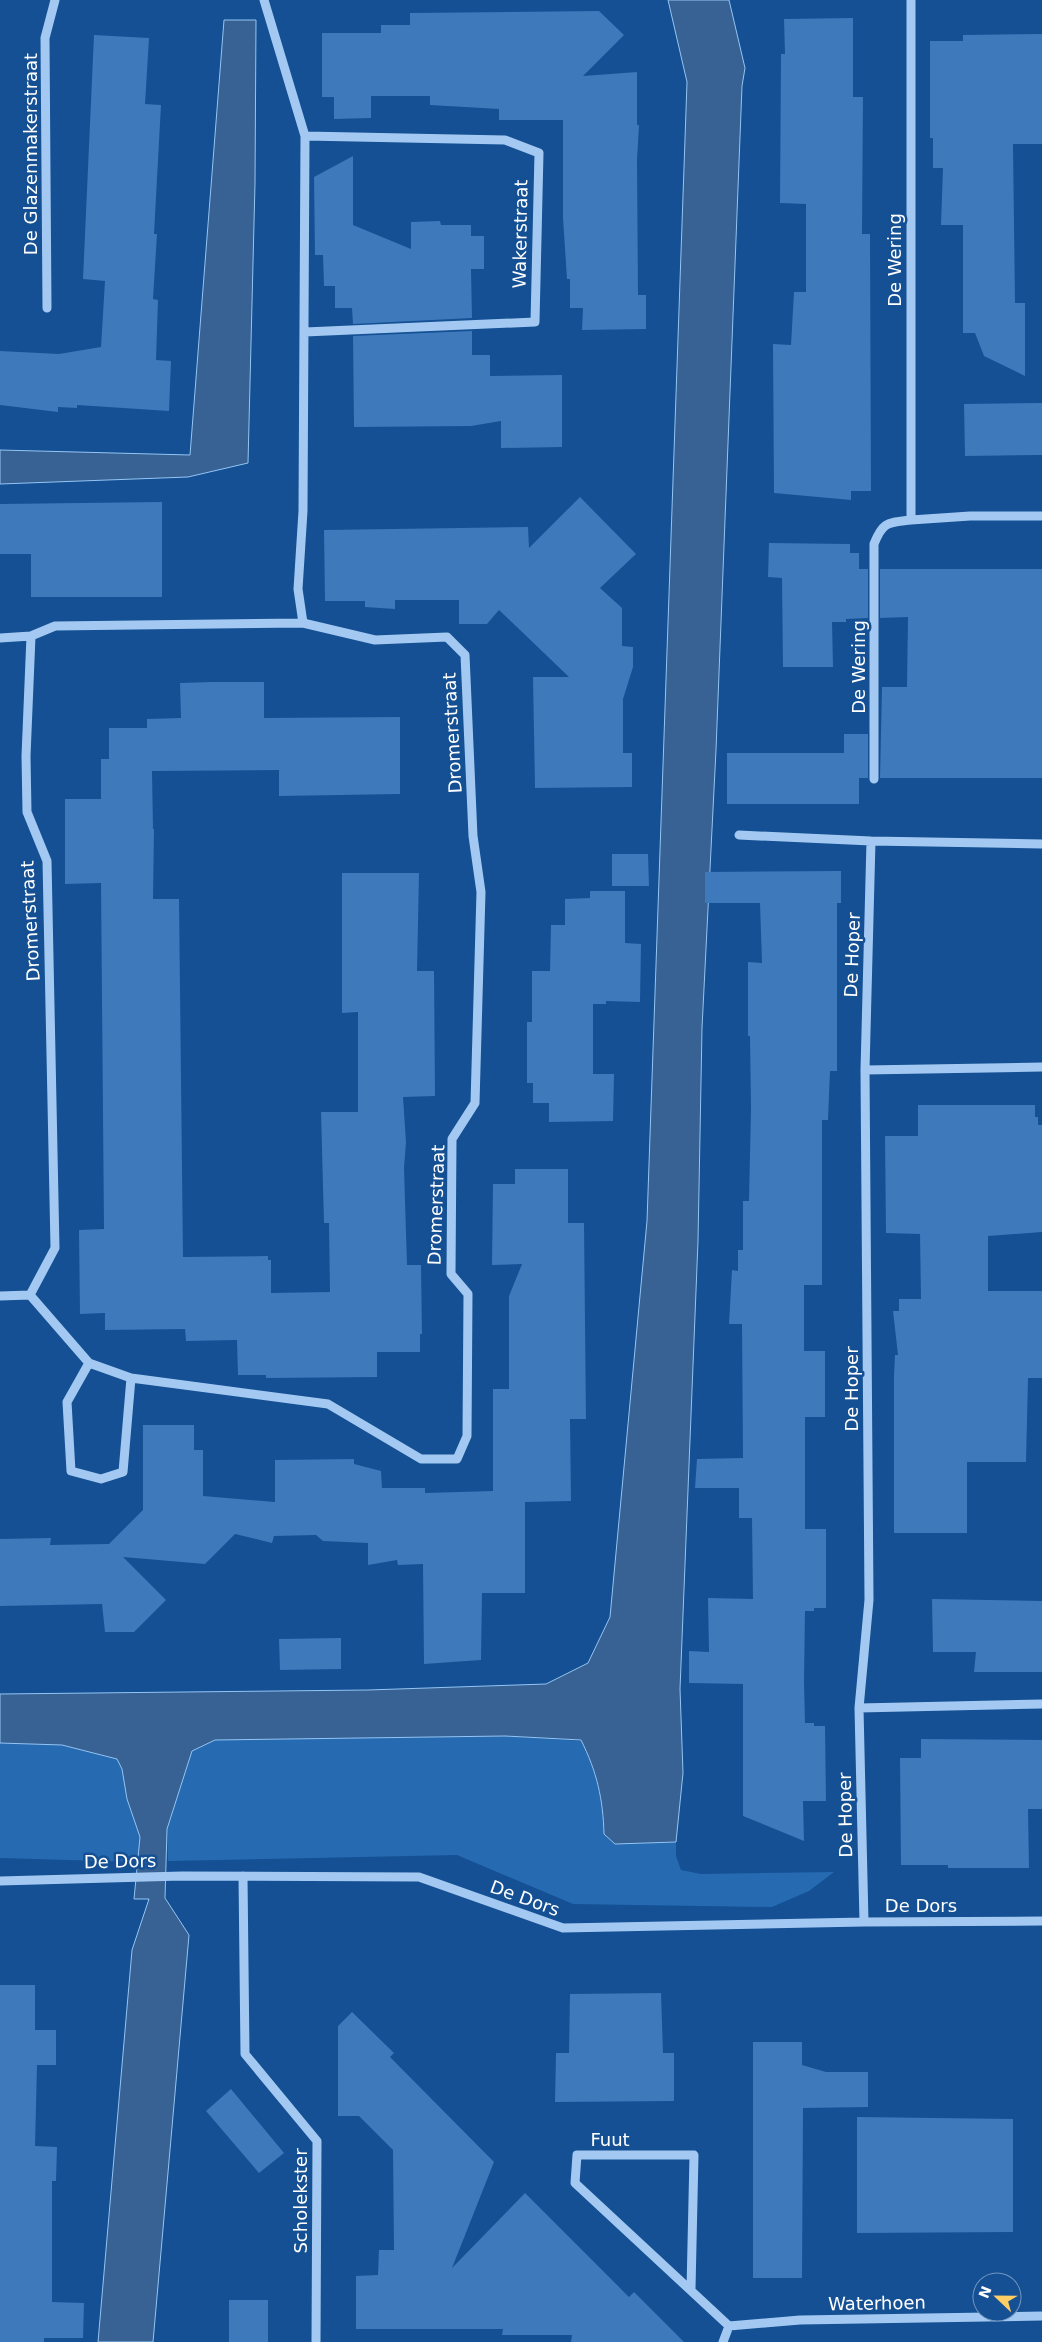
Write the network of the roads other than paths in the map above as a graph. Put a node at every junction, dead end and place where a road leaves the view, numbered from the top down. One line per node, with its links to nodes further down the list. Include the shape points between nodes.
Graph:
1 (55, 0): 5 (street, De Glazenmakerstraat, via 46,38)
2 (264, 0): 4 (street)
3 (911, 0): 8 (street, De Wering)
4 (305, 136): 6 (street); 6 (street, Wakerstraat, via 505,140 538,154 535,322)
5 (47, 308)
6 (305, 332): 9 (street, via 303,511 298,589)
7 (1042, 516): 8 (street, De Wering)
8 (911, 520): 12 (street, De Wering, via 891,522 880,529 874,544)
9 (303, 623): 10 (street, Dromerstraat, via 55,626); 21 (street, Dromerstraat, via 375,640 447,637 465,655 473,836 481,892 475,1103 452,1139 451,1274 468,1294 467,1436 457,1459 421,1459 328,1404)
10 (31, 636): 11 (street); 18 (street, Dromerstraat, via 26,756 28,812 47,861 55,1248)
11 (0, 638)
12 (874, 779)
13 (739, 835): 14 (street)
14 (872, 841): 15 (street); 17 (street, De Hoper)
15 (1042, 844)
16 (1042, 1067): 17 (street)
17 (865, 1070): 23 (street, De Hoper, via 869,1600)
18 (30, 1295): 19 (street); 20 (street, Dromerstraat)
19 (0, 1296)
20 (89, 1363): 21 (street, Dromerstraat); 21 (street, via 67,1402 71,1471 100,1479 123,1472)
21 (132, 1378)
22 (1042, 1704): 23 (street)
23 (859, 1708): 27 (street, De Hoper)
24 (243, 1876): 25 (street, De Dors); 27 (street, De Dors, via 419,1877 563,1928); 31 (street, Scholekster, via 246,2054 317,2141)
25 (0, 1881)
26 (1042, 1921): 27 (street, De Dors)
27 (864, 1922)
28 (692, 2289): 28 (street, Fuut, via 694,2155 577,2155 575,2183); 30 (street, Fuut)
29 (1042, 2316): 30 (street, Waterhoen, via 800,2320)
30 (729, 2326): 32 (street)
31 (316, 2342)
32 (723, 2342)

